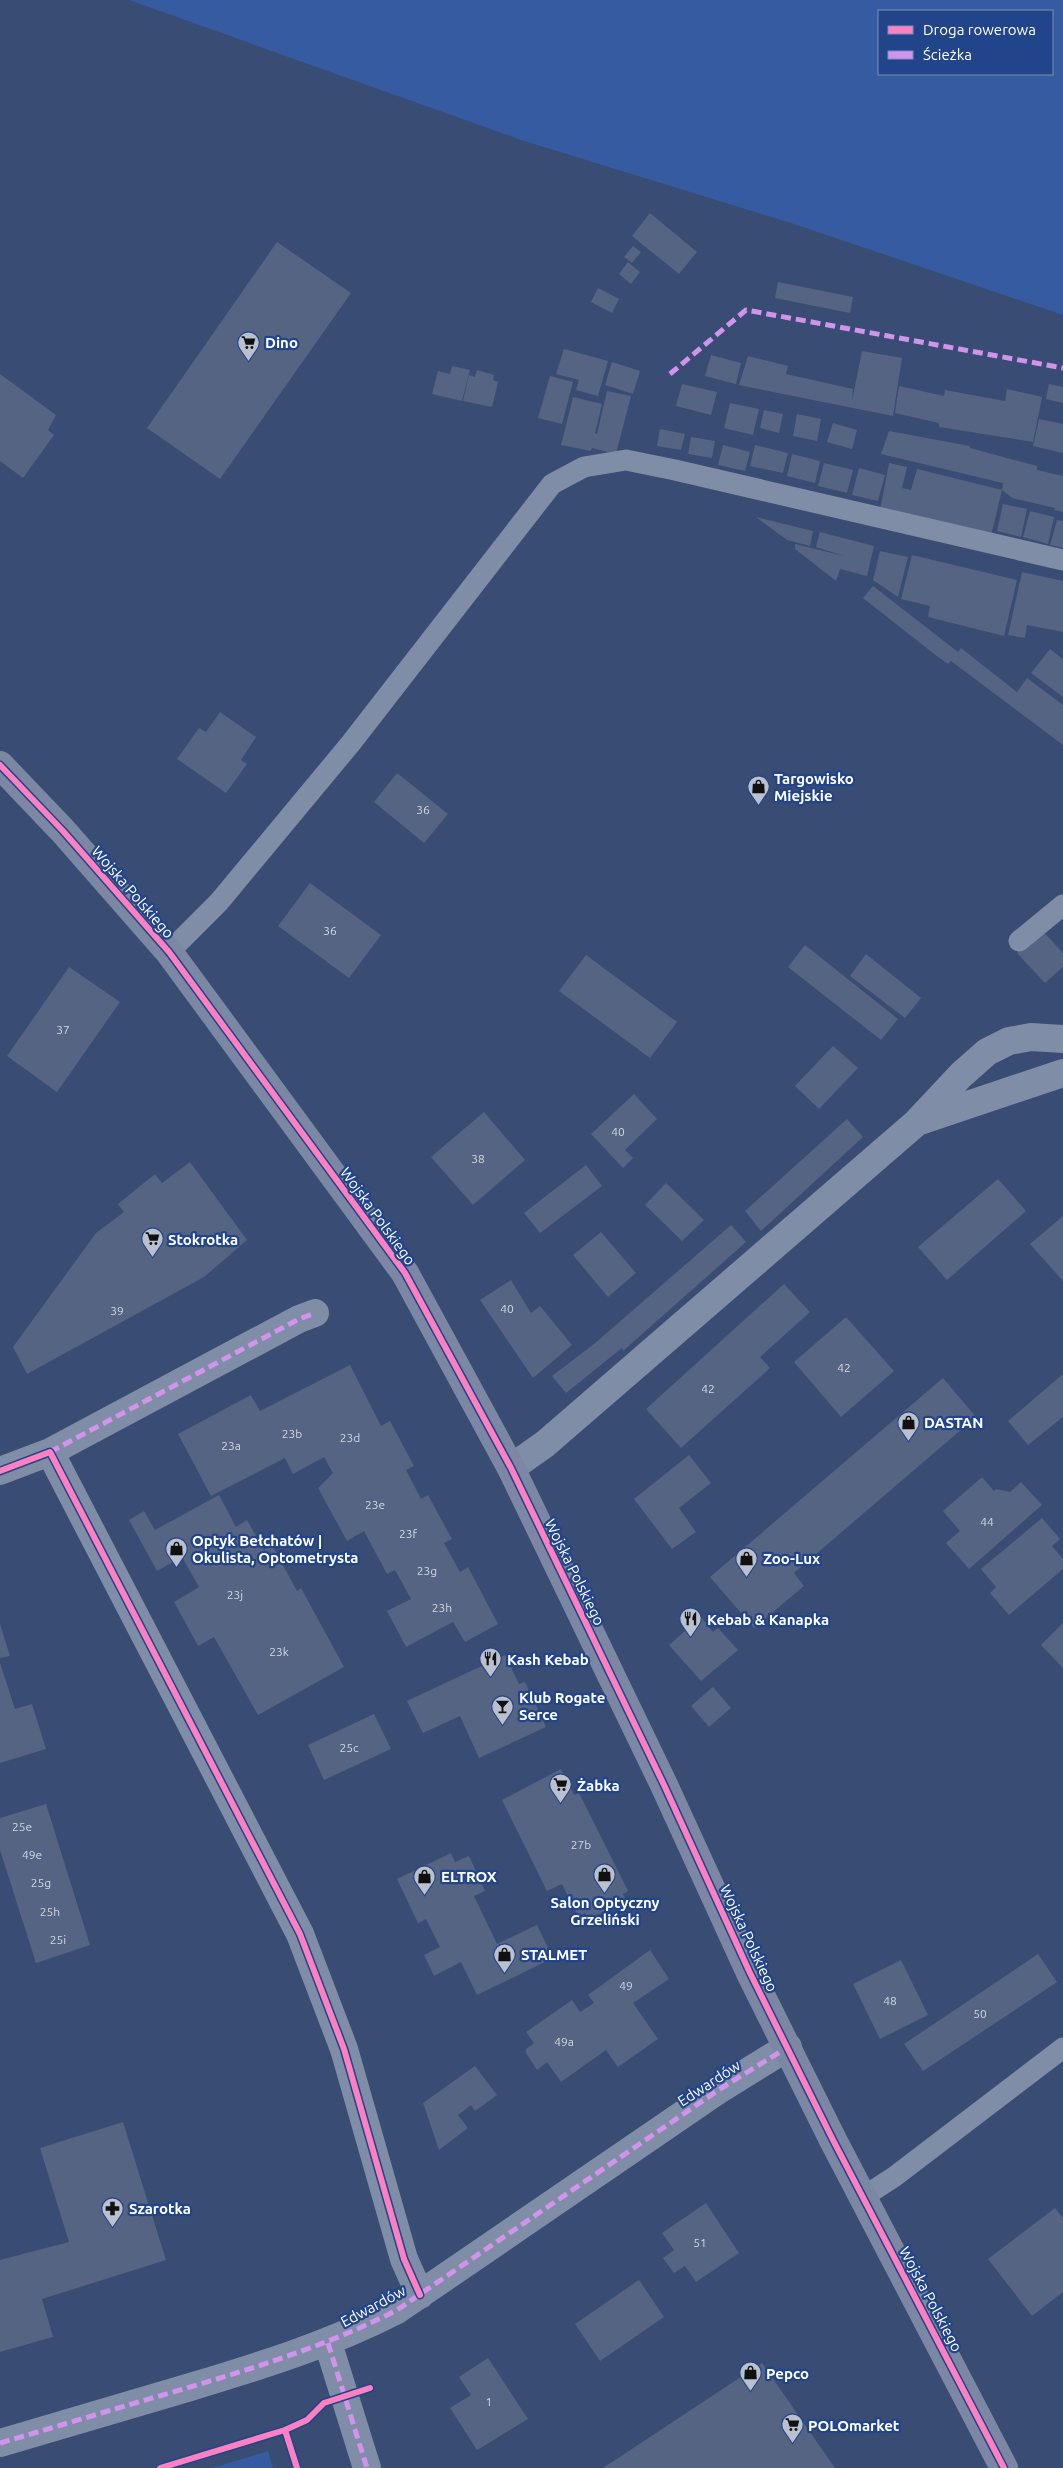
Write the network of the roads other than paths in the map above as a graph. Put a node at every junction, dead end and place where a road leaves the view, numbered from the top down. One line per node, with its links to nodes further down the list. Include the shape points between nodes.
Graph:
1 (1063, 560): 5 (lane, via 626,460 584,468 552,484 351,743 219,902)
2 (0, 765): 5 (street, Wojska Polskiego)
3 (1063, 905): 4 (lane)
4 (1019, 942)
5 (169, 952): 11 (street, Wojska Polskiego, via 405,1273)
6 (1063, 1039): 8 (street, via 1031,1037 1009,1041 987,1052)
7 (1063, 1073): 8 (street)
8 (916, 1123): 11 (street, via 545,1444)
9 (316, 1314): 10 (street, via 298,1319)
10 (50, 1452): 12 (street); 16 (street, via 300,1934 344,2049 404,2259)
11 (511, 1468): 13 (street, Wojska Polskiego)
12 (0, 1471)
13 (788, 2047): 15 (street, Wojska Polskiego); 16 (street, Edwardów, via 720,2089)
14 (1063, 2048): 15 (lane)
15 (863, 2197): 20 (street, Wojska Polskiego)
16 (420, 2295): 17 (street, Edwardów, via 397,2310)
17 (328, 2343): 18 (street, Edwardów); 19 (street)
18 (0, 2443)
19 (367, 2468)
20 (1004, 2468)

